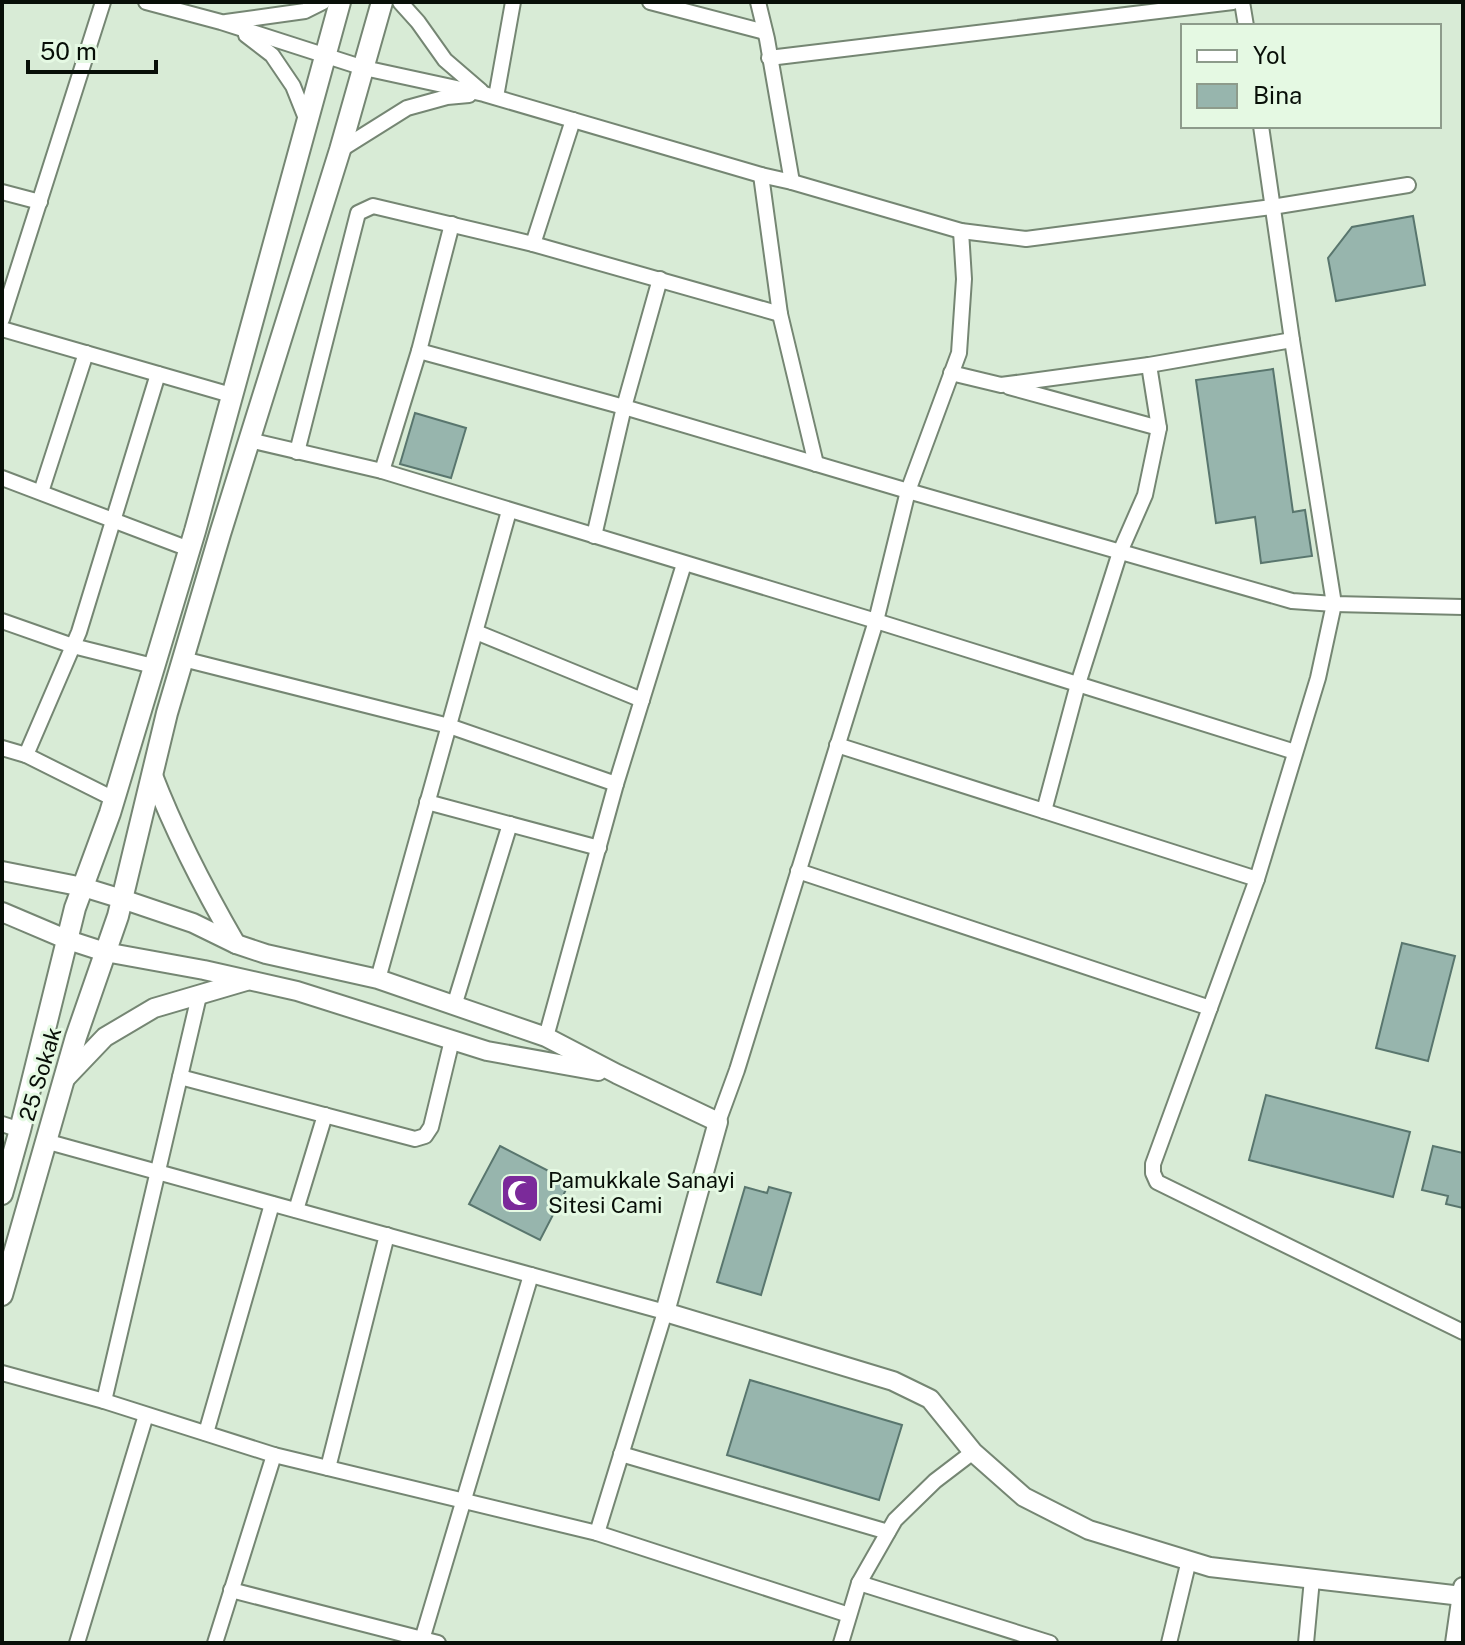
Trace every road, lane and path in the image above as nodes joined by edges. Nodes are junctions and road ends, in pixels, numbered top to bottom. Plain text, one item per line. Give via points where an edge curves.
1 (103, 2) edge
2 (146, 2) edge
3 (323, 2) edge
4 (340, 2) edge
5 (382, 2) edge
6 (400, 2) edge
7 (513, 2) edge
8 (650, 2) edge
9 (758, 2) edge
10 (1233, 2) edge
11 (1242, 2) edge
12 (221, 22) junction
13 (1246, 24) edge
14 (765, 32) junction
15 (325, 56) junction
16 (769, 58) junction
17 (364, 68) junction
18 (490, 96) junction
19 (573, 120) junction
20 (307, 121) junction
21 (1261, 128) edge
22 (340, 150) junction
23 (761, 175) junction
24 (792, 182) junction
25 (1408, 185) dead end
26 (2, 192) edge
27 (40, 202) junction
28 (1272, 207) junction
29 (452, 224) junction
30 (961, 231) junction
31 (533, 244) junction
32 (660, 279) junction
33 (780, 314) junction
34 (2, 319) edge
35 (2, 329) edge
36 (1292, 340) junction
37 (419, 351) junction
38 (86, 353) junction
39 (1149, 365) junction
40 (951, 373) junction
41 (158, 374) junction
42 (1001, 385) junction
43 (231, 395) junction
44 (624, 407) junction
45 (1159, 428) junction
46 (249, 440) junction
47 (297, 452) junction
48 (816, 464) junction
49 (382, 471) junction
50 (2, 478) edge
51 (908, 491) junction
52 (41, 492) junction
53 (509, 511) junction
54 (112, 519) junction
55 (594, 536) junction
56 (189, 549) junction
57 (1120, 552) junction
58 (684, 564) junction
59 (1334, 604) junction
60 (1463, 607) edge
61 (2, 621) edge
62 (876, 621) junction
63 (476, 632) junction
64 (73, 646) junction
65 (183, 659) junction
66 (153, 666) junction
67 (1078, 684) junction
68 (642, 700) junction
69 (449, 726) junction
70 (837, 745) junction
71 (2, 748) edge
72 (1295, 752) junction
73 (26, 755) junction
74 (152, 773) junction
75 (616, 784) junction
76 (114, 799) junction
77 (427, 802) junction
78 (1044, 811) junction
79 (510, 824) junction
80 (599, 848) junction
81 (2, 871) edge
82 (798, 871) junction
83 (1257, 879) junction
84 (83, 887) junction
85 (120, 907) junction
86 (2, 912) edge
87 (68, 940) junction
88 (236, 944) junction
89 (105, 952) junction
90 (378, 979) junction
91 (249, 980) junction
92 (199, 996) junction
93 (454, 1006) junction
94 (1210, 1008) junction
95 (546, 1037) junction
96 (452, 1040) junction
97 (617, 1074) junction
98 (180, 1077) junction
99 (63, 1081) junction
100 (325, 1115) junction
101 (718, 1122) junction
102 (11, 1127) edge
103 (45, 1141) junction
104 (159, 1172) junction
105 (2, 1194) edge
106 (272, 1204) junction
107 (296, 1210) junction
108 (387, 1235) junction
109 (531, 1275) junction
110 (2, 1295) edge
111 (665, 1312) junction
112 (1463, 1332) edge
113 (2, 1373) edge
114 (104, 1401) junction
115 (146, 1415) junction
116 (206, 1433) junction
117 (973, 1452) junction
118 (621, 1454) junction
119 (274, 1455) junction
120 (328, 1468) junction
121 (463, 1500) junction
122 (888, 1532) junction
123 (597, 1533) junction
124 (1189, 1560) junction
125 (1312, 1579) junction
126 (859, 1583) junction
127 (231, 1590) junction
128 (1462, 1591) edge
129 (849, 1615) junction
130 (422, 1641) edge
131 (80, 1642) edge
132 (215, 1643) edge
133 (438, 1643) edge
134 (841, 1643) edge
135 (1050, 1643) edge
136 (1169, 1643) edge
137 (1306, 1643) edge
138 (1455, 1643) edge

1 - 27 street
2 - 12 street
3 - 12 street via 305,11
4 - 15 main road, 25 Sokak
5 - 17 main road, 25 Sokak
6 - 18 street via 445,60
7 - 18 street
8 - 14 street
9 - 14 street
10 - 16 street
11 - 13 street
12 - 15 street
12 - 20 street via 272,55 293,86
14 - 16 street
15 - 17 street
15 - 20 main road, 25 Sokak
16 - 24 street
17 - 18 street
17 - 22 main road, 25 Sokak
18 - 19 street
18 - 22 street via 447,97 407,108
19 - 23 street
19 - 31 street
20 - 43 main road, 25 Sokak
21 - 28 street
22 - 46 main road, 25 Sokak
23 - 24 street
23 - 33 street
24 - 30 street
25 - 28 street
26 - 27 street
27 - 34 street
28 - 30 street via 1026,239
28 - 36 street
29 - 31 street
29 - 37 street
29 - 47 street via 373,206 358,213
30 - 40 street via 959,353
31 - 32 street
32 - 33 street
32 - 44 street
33 - 48 street
35 - 38 street
36 - 39 street
36 - 59 street
37 - 44 street
37 - 49 street
38 - 41 street
38 - 52 street
39 - 42 street
39 - 45 street
40 - 42 street
40 - 51 street
41 - 43 street
41 - 54 street
42 - 45 street
43 - 56 main road, 25 Sokak
44 - 48 street
44 - 55 street
45 - 57 street via 1145,495
46 - 47 street
46 - 65 main road, 25 Sokak
47 - 49 street
48 - 51 street
49 - 53 street
50 - 52 street
51 - 57 street
51 - 62 street
52 - 54 street
53 - 55 street
53 - 63 street
54 - 56 street
54 - 64 street
55 - 58 street
56 - 66 main road, 25 Sokak
57 - 59 street via 1292,601
57 - 67 street
58 - 62 street
58 - 68 street
59 - 60 street
59 - 72 street
61 - 64 street
62 - 67 street
62 - 70 street
63 - 68 street
63 - 69 street
64 - 66 street
64 - 73 street
65 - 69 street
65 - 74 main road, 25 Sokak
66 - 76 main road, 25 Sokak
67 - 72 street
67 - 78 street
68 - 75 street
69 - 75 street
69 - 77 street
70 - 78 street
70 - 82 street
71 - 73 street
72 - 83 street
73 - 76 street
74 - 85 main road, 25 Sokak
74 - 88 street via 182,845
75 - 80 street
76 - 84 main road, 25 Sokak
77 - 79 street
77 - 90 street
78 - 83 street
79 - 80 street
79 - 93 street
80 - 95 street
81 - 84 street
82 - 94 street
82 - 101 street
83 - 94 street
84 - 85 street
84 - 87 main road, 25 Sokak
85 - 88 street via 193,923
85 - 89 main road, 25 Sokak
86 - 87 street
87 - 89 street
87 - 102 main road, 25 Sokak
88 - 90 street
89 - 91 street
89 - 99 main road, 25 Sokak
90 - 93 street
91 - 92 street
91 - 96 street
92 - 98 street
92 - 99 street via 154,1008 116,1030
93 - 95 street
94 - 112 street via 1153,1164 1157,1182
95 - 97 street
96 - 97 street
96 - 100 street via 425,1136 410,1138
97 - 101 street
98 - 100 street
98 - 104 street
99 - 103 main road, 25 Sokak
100 - 107 street
101 - 111 street
102 - 105 main road, 25 Sokak
103 - 104 street
103 - 110 main road, 25 Sokak
104 - 106 street
104 - 114 street
106 - 107 street
106 - 116 street
107 - 108 street
108 - 109 street
108 - 120 street
109 - 111 street
109 - 121 street
111 - 117 street via 893,1381 930,1399
111 - 118 street
113 - 114 street
114 - 115 street
115 - 116 street
115 - 131 street
116 - 119 street
117 - 122 street via 935,1481
117 - 124 street via 1024,1497 1089,1530
118 - 122 street
118 - 123 street
119 - 120 street
119 - 127 street
120 - 121 street
121 - 123 street
121 - 130 street
122 - 126 street
123 - 129 street
124 - 125 street
124 - 136 street
125 - 128 street
125 - 137 street
126 - 129 street
126 - 135 street
127 - 130 street
127 - 132 street
128 - 138 street
129 - 134 street
130 - 133 street

